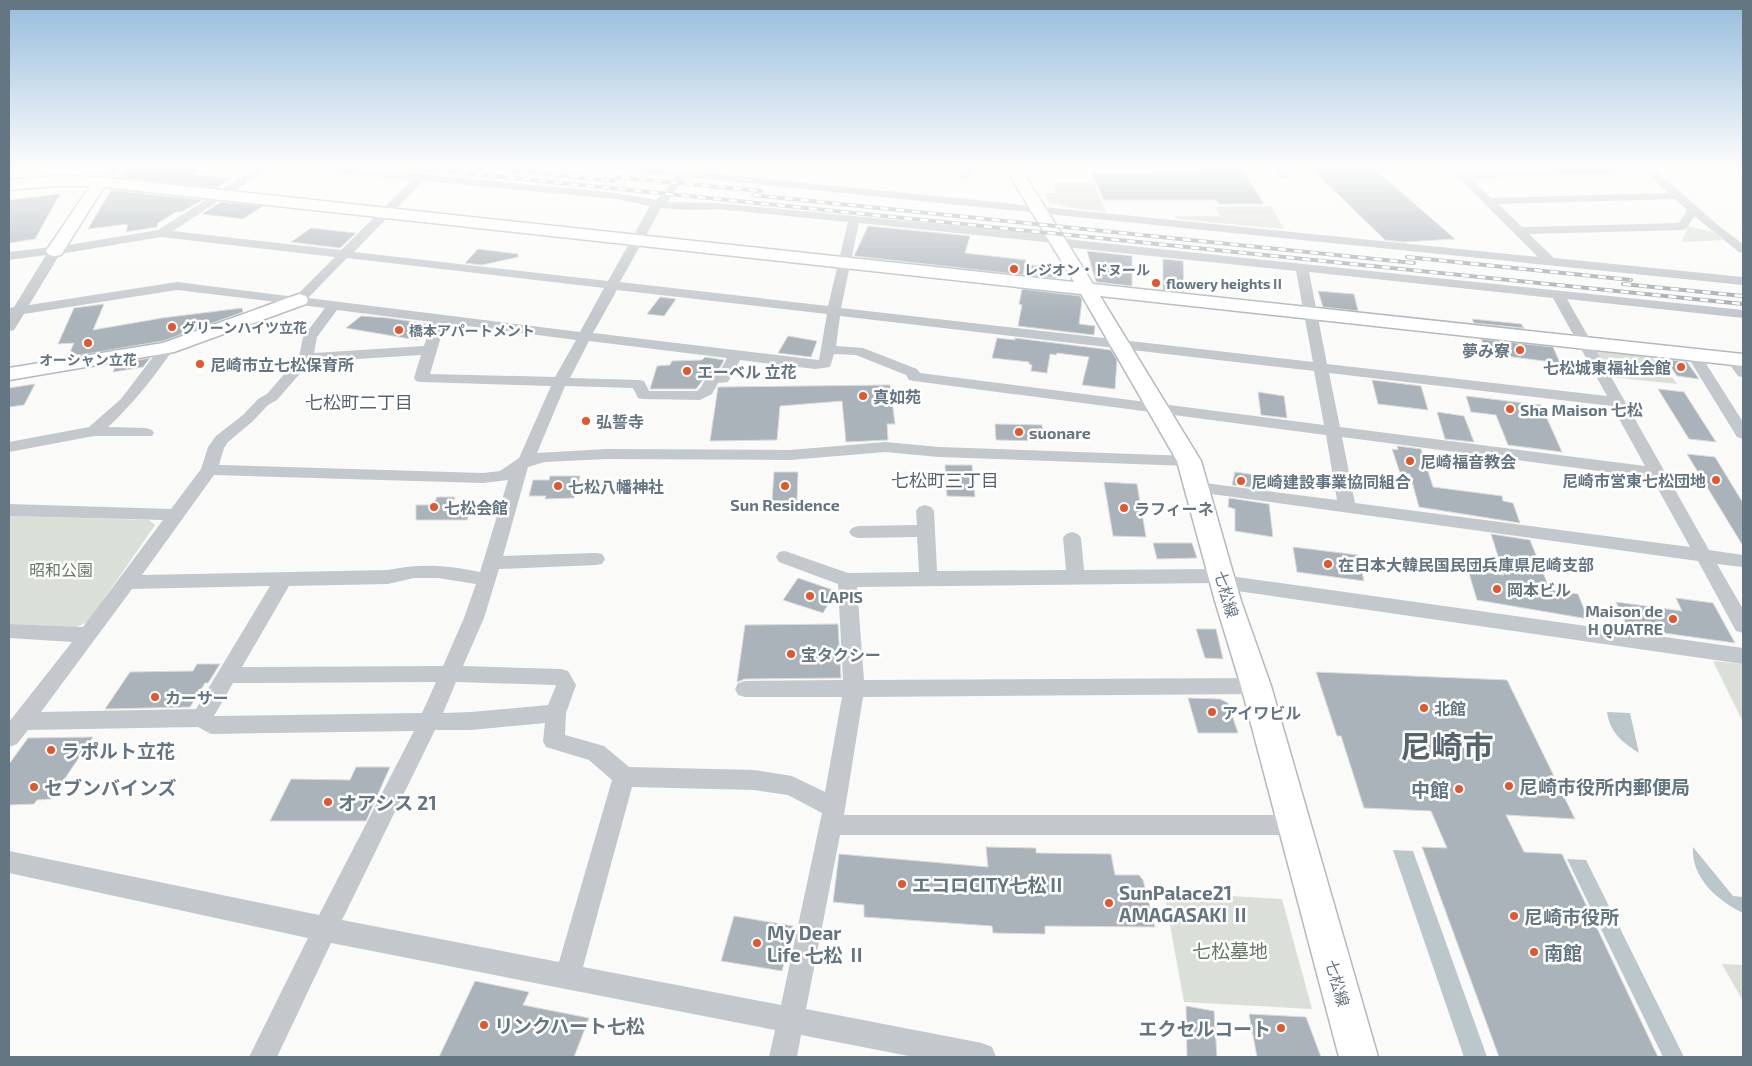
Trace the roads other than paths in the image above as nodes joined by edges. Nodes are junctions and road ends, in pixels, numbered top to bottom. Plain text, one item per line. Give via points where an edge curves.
1 (78, 216) edge
2 (189, 216) edge
3 (381, 216) edge
4 (419, 216) edge
5 (650, 216) edge
6 (813, 216) edge
7 (1042, 216) edge
8 (1095, 216) edge
9 (1503, 216) edge
10 (1688, 216) edge
11 (1699, 216) edge
12 (854, 220) junction
13 (1519, 231) junction
14 (161, 233) junction
15 (990, 233) junction
16 (638, 240) junction
17 (1057, 240) junction
18 (987, 247) dead end
19 (1743, 249) edge
20 (55, 251) junction
21 (344, 253) junction
22 (9, 256) edge
23 (845, 262) junction
24 (1552, 262) junction
25 (1302, 268) junction
26 (1743, 281) edge
27 (613, 286) junction
28 (1087, 288) junction
29 (1557, 294) junction
30 (299, 300) junction
31 (334, 305) junction
32 (834, 311) junction
33 (14, 312) edge
34 (1310, 312) junction
35 (1743, 314) edge
36 (440, 318) junction
37 (9, 327) edge
38 (584, 336) junction
39 (1584, 343) junction
40 (1121, 345) junction
41 (167, 348) junction
42 (430, 350) junction
43 (828, 350) junction
44 (1693, 354) junction
45 (736, 355) junction
46 (306, 358) junction
47 (1739, 364) edge
48 (1320, 368) junction
49 (9, 374) edge
50 (560, 382) junction
51 (1155, 396) junction
52 (1617, 402) junction
53 (94, 431) junction
54 (1333, 431) junction
55 (146, 432) dead end
56 (1743, 434) edge
57 (9, 447) edge
58 (523, 463) junction
59 (209, 470) junction
60 (1657, 473) junction
61 (1193, 474) junction
62 (1347, 507) junction
63 (9, 510) edge
64 (925, 511) dead end
65 (176, 515) junction
66 (926, 531) junction
67 (858, 532) dead end
68 (1072, 538) dead end
69 (1704, 555) junction
70 (785, 557) dead end
71 (596, 559) dead end
72 (1743, 561) edge
73 (489, 572) junction
74 (1076, 576) junction
75 (928, 579) junction
76 (1222, 579) junction
77 (283, 580) junction
78 (847, 580) junction
79 (126, 582) junction
80 (1743, 626) edge
81 (9, 631) edge
82 (88, 635) junction
83 (1743, 656) edge
84 (450, 674) junction
85 (228, 675) junction
86 (1256, 686) junction
87 (854, 688) junction
88 (744, 689) dead end
89 (556, 713) junction
90 (202, 718) junction
91 (22, 721) junction
92 (430, 722) junction
93 (9, 738) edge
94 (624, 777) junction
95 (832, 816) junction
96 (1293, 825) junction
97 (9, 862) edge
98 (325, 929) junction
99 (568, 976) junction
100 (792, 1019) junction
101 (263, 1057) edge
102 (783, 1057) edge
103 (982, 1057) edge
104 (1359, 1057) edge

1 - 20 street
2 - 14 street
3 - 21 street
4 - 16 street
5 - 16 street
6 - 12 street
7 - 17 street, 七松線
8 - 24 street
9 - 13 street
10 - 13 street via 1683,226
11 - 19 street
12 - 15 street
12 - 23 street
13 - 24 street
14 - 20 street
14 - 21 street
15 - 17 street
15 - 18 street
16 - 23 street
16 - 27 street
17 - 25 street
17 - 28 street, 七松線
20 - 22 street
20 - 33 street
21 - 27 street
21 - 30 street
23 - 28 street
23 - 32 street
24 - 26 street
25 - 29 street
25 - 34 street
27 - 32 street
27 - 38 street
28 - 34 street
28 - 40 street, 七松線
29 - 35 street
29 - 39 street
30 - 31 street
30 - 33 street via 177,286
30 - 41 street
31 - 36 street
31 - 46 street via 310,337
32 - 40 street
32 - 43 street
33 - 37 street
34 - 39 street
34 - 48 street
36 - 38 street
36 - 42 street
38 - 45 street
38 - 50 street
39 - 44 street
39 - 52 street
40 - 48 street
40 - 51 street, 七松線
41 - 49 street
41 - 53 street via 126,402
42 - 46 street
42 - 50 street via 421,378
43 - 45 street via 824,364 815,365
43 - 51 street via 858,351 912,372 914,377
44 - 47 street
44 - 56 street
45 - 50 street via 723,379 714,379 700,396 643,395 639,384
46 - 59 street via 272,397 222,439
48 - 52 street
48 - 54 street
50 - 58 street
51 - 54 street
51 - 61 street, 七松線
52 - 60 street
53 - 55 street
53 - 57 street
54 - 60 street
54 - 62 street
58 - 59 street via 504,476 483,478
58 - 61 street via 545,457 606,454 790,455 886,447
58 - 73 street
59 - 65 street
60 - 69 street
61 - 62 street
61 - 76 street, 七松線
62 - 69 street
63 - 65 street
64 - 66 street
65 - 79 street
66 - 67 street
66 - 75 street
68 - 74 street
69 - 72 street
69 - 80 street
70 - 78 street
71 - 73 street
73 - 77 street via 436,570 388,577
73 - 84 street
74 - 75 street
74 - 76 street
75 - 78 street
76 - 83 street
76 - 86 street, 七松線
77 - 79 street
77 - 85 street
78 - 87 street
79 - 82 street
81 - 82 street
82 - 91 street
84 - 85 street
84 - 89 street via 561,677 566,685
84 - 92 street
85 - 90 street
86 - 87 street
86 - 96 street, 七松線
87 - 88 street
87 - 95 street
89 - 92 street
89 - 94 street via 554,741 596,753
90 - 91 street
90 - 92 street via 211,726
91 - 93 street
92 - 98 street
94 - 95 street via 754,780 792,786
94 - 99 street
95 - 96 street
95 - 100 street
96 - 104 street, 七松線
97 - 98 street
98 - 99 street
98 - 101 street
99 - 100 street
100 - 102 street
100 - 103 street

